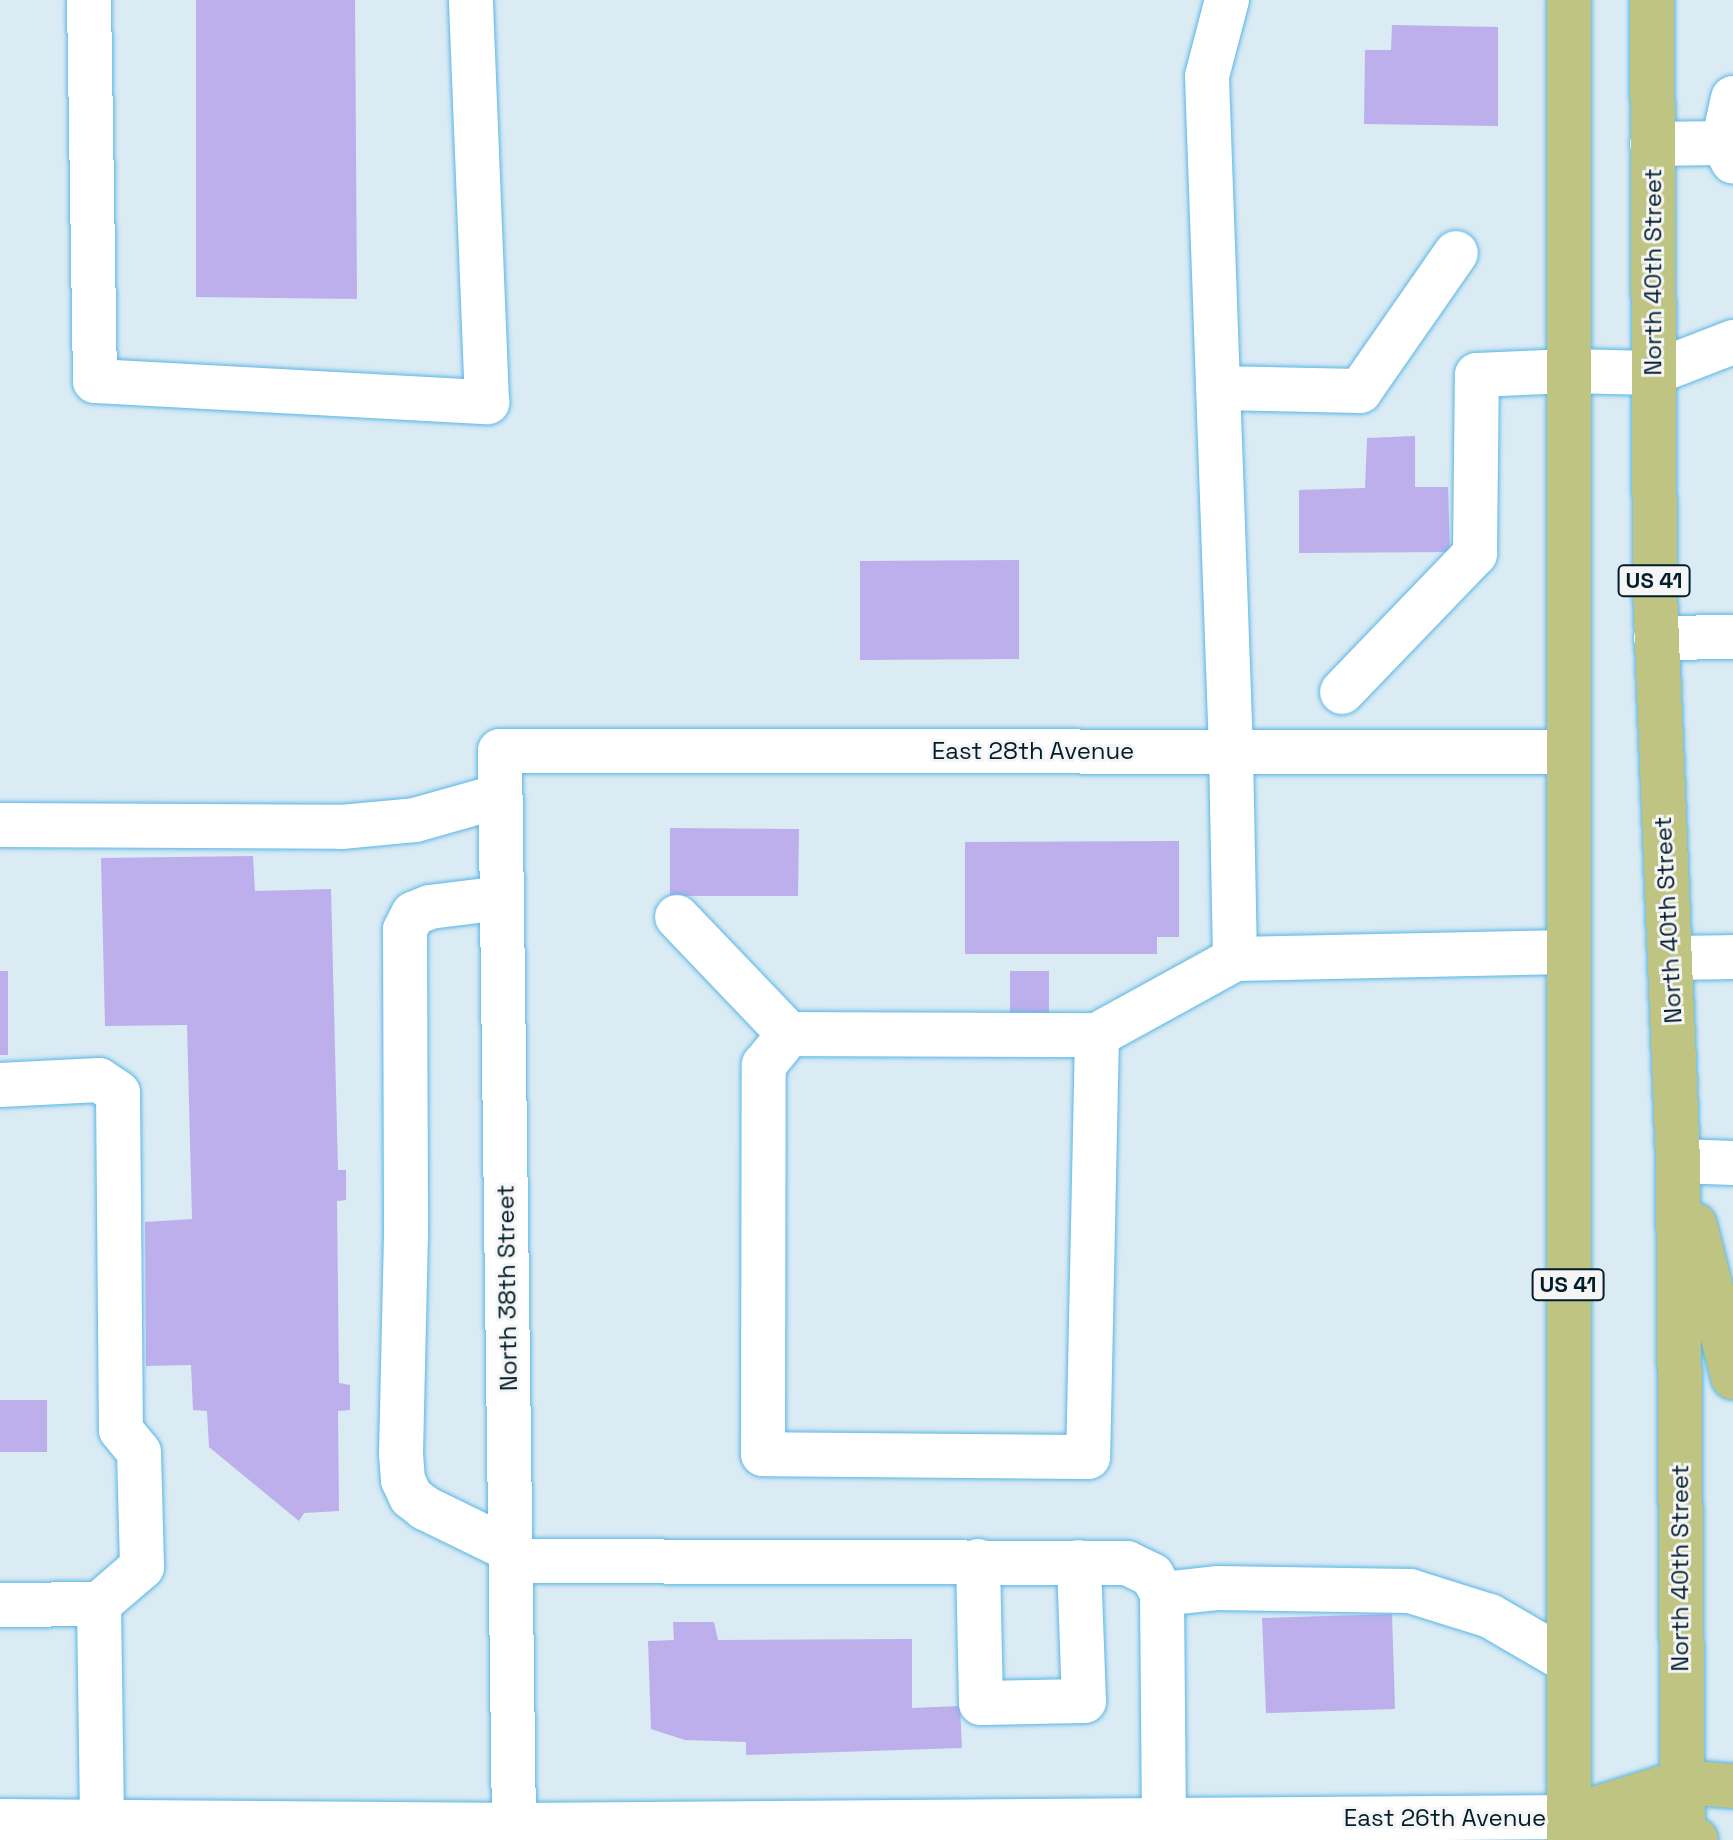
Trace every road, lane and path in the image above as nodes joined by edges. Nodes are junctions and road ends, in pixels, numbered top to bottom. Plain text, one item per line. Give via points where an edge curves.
1 (89, 0) edge
2 (471, 0) edge
3 (1227, 0) edge
4 (1569, 0) edge
5 (1652, 0) edge
6 (1733, 98) edge
7 (1652, 144) junction
8 (1728, 153) edge
9 (1456, 253) dead end
10 (1733, 342) edge
11 (1568, 371) junction
12 (1653, 373) junction
13 (1218, 388) junction
14 (1733, 637) edge
15 (1656, 638) junction
16 (1342, 692) dead end
17 (500, 751) joint
18 (1231, 751) junction
19 (1567, 752) junction
20 (500, 796) junction
21 (0, 825) edge
22 (502, 898) junction
23 (677, 917) dead end
24 (1567, 952) junction
25 (1733, 957) edge
26 (1672, 958) junction
27 (1235, 959) junction
28 (789, 1034) junction
29 (1097, 1035) junction
30 (0, 1085) edge
31 (1678, 1161) junction
32 (1733, 1163) edge
33 (1733, 1377) edge
34 (511, 1555) junction
35 (978, 1561) junction
36 (1079, 1562) junction
37 (1162, 1594) junction
38 (99, 1604) junction
39 (0, 1605) edge
40 (1569, 1662) junction
41 (1681, 1782) junction
42 (1733, 1786) edge
43 (1164, 1820) junction
44 (0, 1821) edge
45 (102, 1821) junction
46 (514, 1825) junction
47 (1569, 1829) edge
48 (1089, 1830) edge
49 (202, 1831) edge
50 (687, 1832) edge
51 (1687, 1840) edge

1 - 2 street via 95,381 487,402
3 - 13 street via 1207,76
4 - 11 main road, US 41
5 - 7 main road, North 40th Street / US 41
6 - 8 street
7 - 8 street
7 - 12 main road, North 40th Street / US 41
9 - 13 street via 1360,391
10 - 12 street
11 - 12 street
11 - 16 street via 1477,375 1475,554
11 - 19 main road, US 41
12 - 15 main road, North 40th Street / US 41
13 - 18 street
14 - 15 street
15 - 26 main road, North 40th Street / US 41
17 - 18 street, East 28th Avenue
17 - 20 street, North 38th Street
18 - 19 street, East 28th Avenue
18 - 27 street
19 - 24 main road, US 41
20 - 21 street via 415,820 341,827
20 - 22 street, North 38th Street
22 - 34 street, North 38th Street
22 - 34 street via 430,907 413,914 405,930 401,1453 403,1480 411,1497
23 - 28 street
24 - 27 street
24 - 40 main road, US 41
25 - 26 street
26 - 31 main road, North 40th Street / US 41
27 - 29 street
28 - 29 street
28 - 29 street via 764,1065 763,1454 1073,1457 1088,1457
30 - 38 street via 99,1080 118,1093 121,1430 139,1452 142,1567
31 - 32 street
31 - 33 main road, US 41
31 - 41 main road, North 40th Street
34 - 35 street
34 - 46 street, North 38th Street
35 - 36 street
35 - 36 street via 981,1703 1084,1701
36 - 37 street via 1127,1563 1152,1575
37 - 40 street via 1217,1588 1410,1591 1490,1616
37 - 43 street
38 - 39 street
38 - 45 street
40 - 47 main road, US 41
41 - 42 main road, East 26th Avenue
41 - 47 main road, East 26th Avenue
41 - 51 main road, North 40th Street
43 - 47 street, East 26th Avenue
43 - 48 street, East 26th Avenue
44 - 45 street, East 26th Avenue
45 - 49 street, East 26th Avenue
46 - 49 street, East 26th Avenue
46 - 50 street, East 26th Avenue
47 - 51 main road
48 - 50 street, East 26th Avenue

